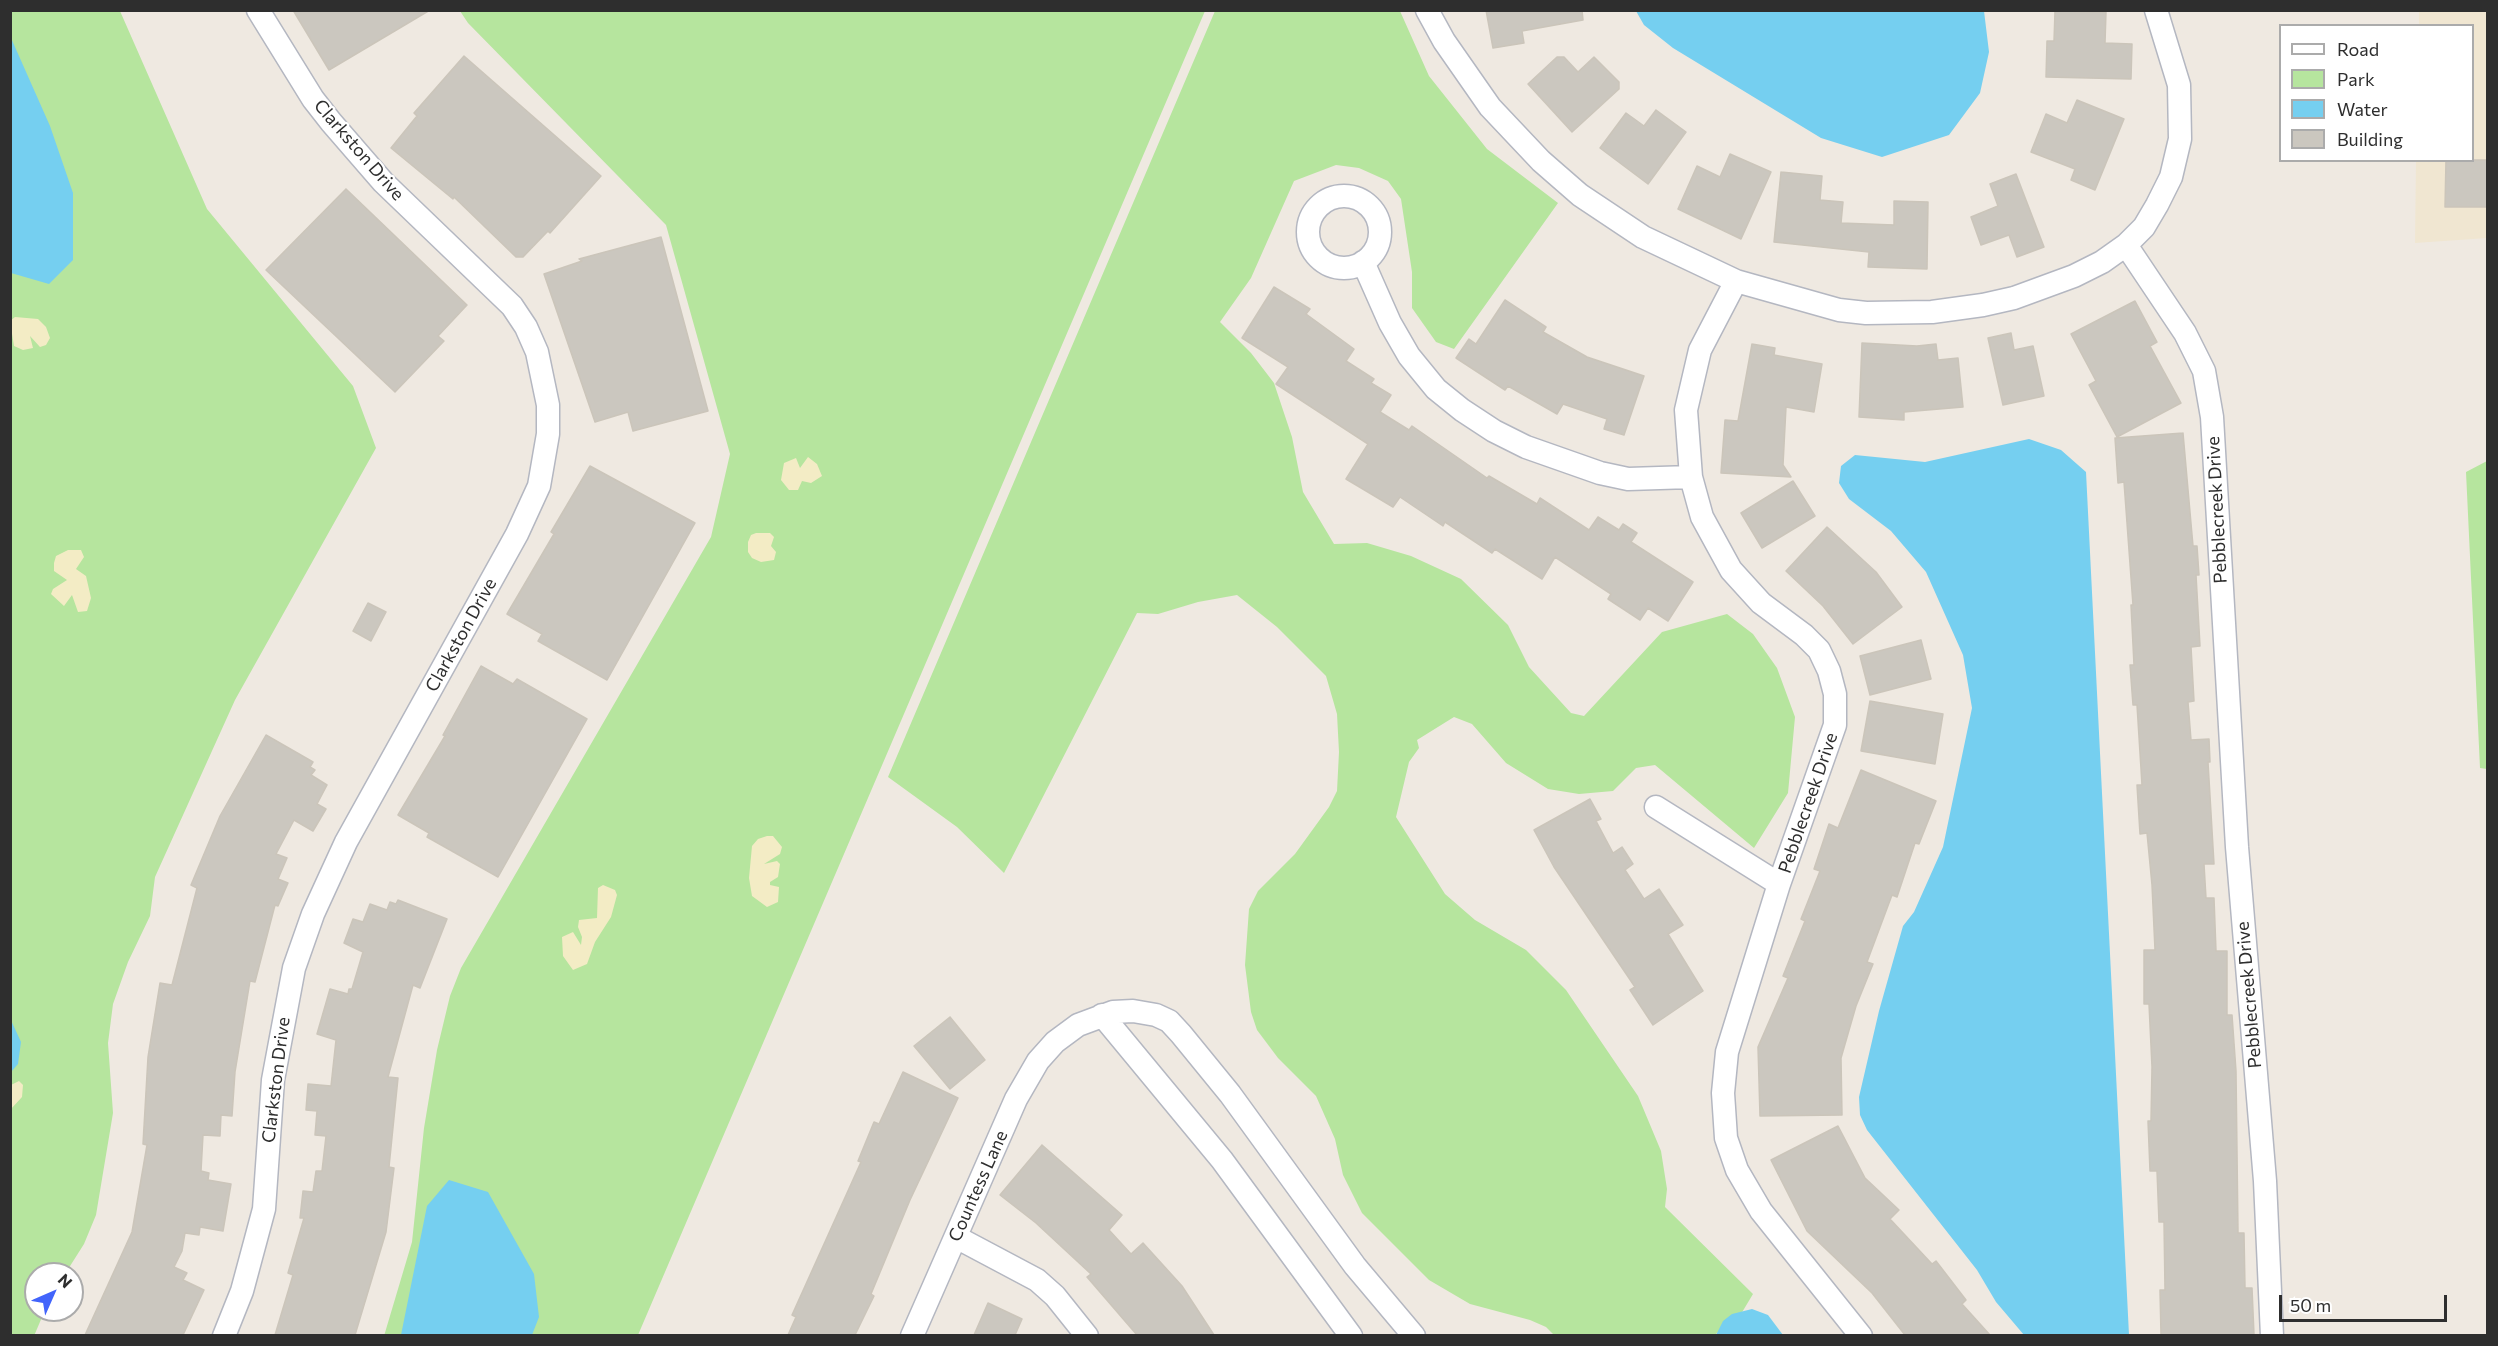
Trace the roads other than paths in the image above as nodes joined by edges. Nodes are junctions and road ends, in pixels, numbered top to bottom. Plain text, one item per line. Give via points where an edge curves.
1 (258, 10) edge
2 (1427, 10) edge
3 (2156, 10) edge
4 (2126, 245) junction
5 (1363, 262) dead end
6 (1736, 281) junction
7 (1691, 477) junction
8 (1656, 807) dead end
9 (1779, 884) junction
10 (1102, 1015) junction
11 (956, 1237) junction
12 (224, 1335) edge
13 (912, 1335) edge
14 (1087, 1335) edge
15 (1351, 1335) edge
16 (1414, 1335) edge
17 (1861, 1335) edge
18 (2272, 1335) edge

1 - 12 street, Clarkston Drive via 313,99 338,130 383,182 512,306 537,352 548,405 548,434 539,486 517,534 346,842 313,914 294,968 273,1080 264,1209 242,1290
2 - 6 street via 1474,86 1541,161 1580,195 1643,237
3 - 4 street via 2179,85 2180,139 2171,177 2157,205 2144,227
4 - 6 street via 2102,262 2044,288 1983,305 1932,312 1866,313 1839,309
4 - 18 street, Pebblecreek Drive via 2185,333 2204,371 2212,417 2237,848 2265,1181
5 - 7 street via 1390,323 1410,356 1436,389 1494,431 1526,447 1600,473 1628,479
6 - 7 street, Pebblecreek Drive via 1700,350 1686,410
7 - 9 street, Pebblecreek Drive via 1702,517 1731,570 1761,603 1819,650 1835,694 1835,725
8 - 9 street
9 - 17 street, Pebblecreek Drive via 1727,1052 1726,1138 1737,1170 1761,1211
10 - 11 street, Countess Lane via 1078,1025 1038,1061 1024,1083
10 - 15 street via 1222,1160
10 - 16 street, Countess Lane via 1133,1011 1169,1021 1230,1094 1354,1266
11 - 13 street, Countess Lane
11 - 14 street via 1037,1280

